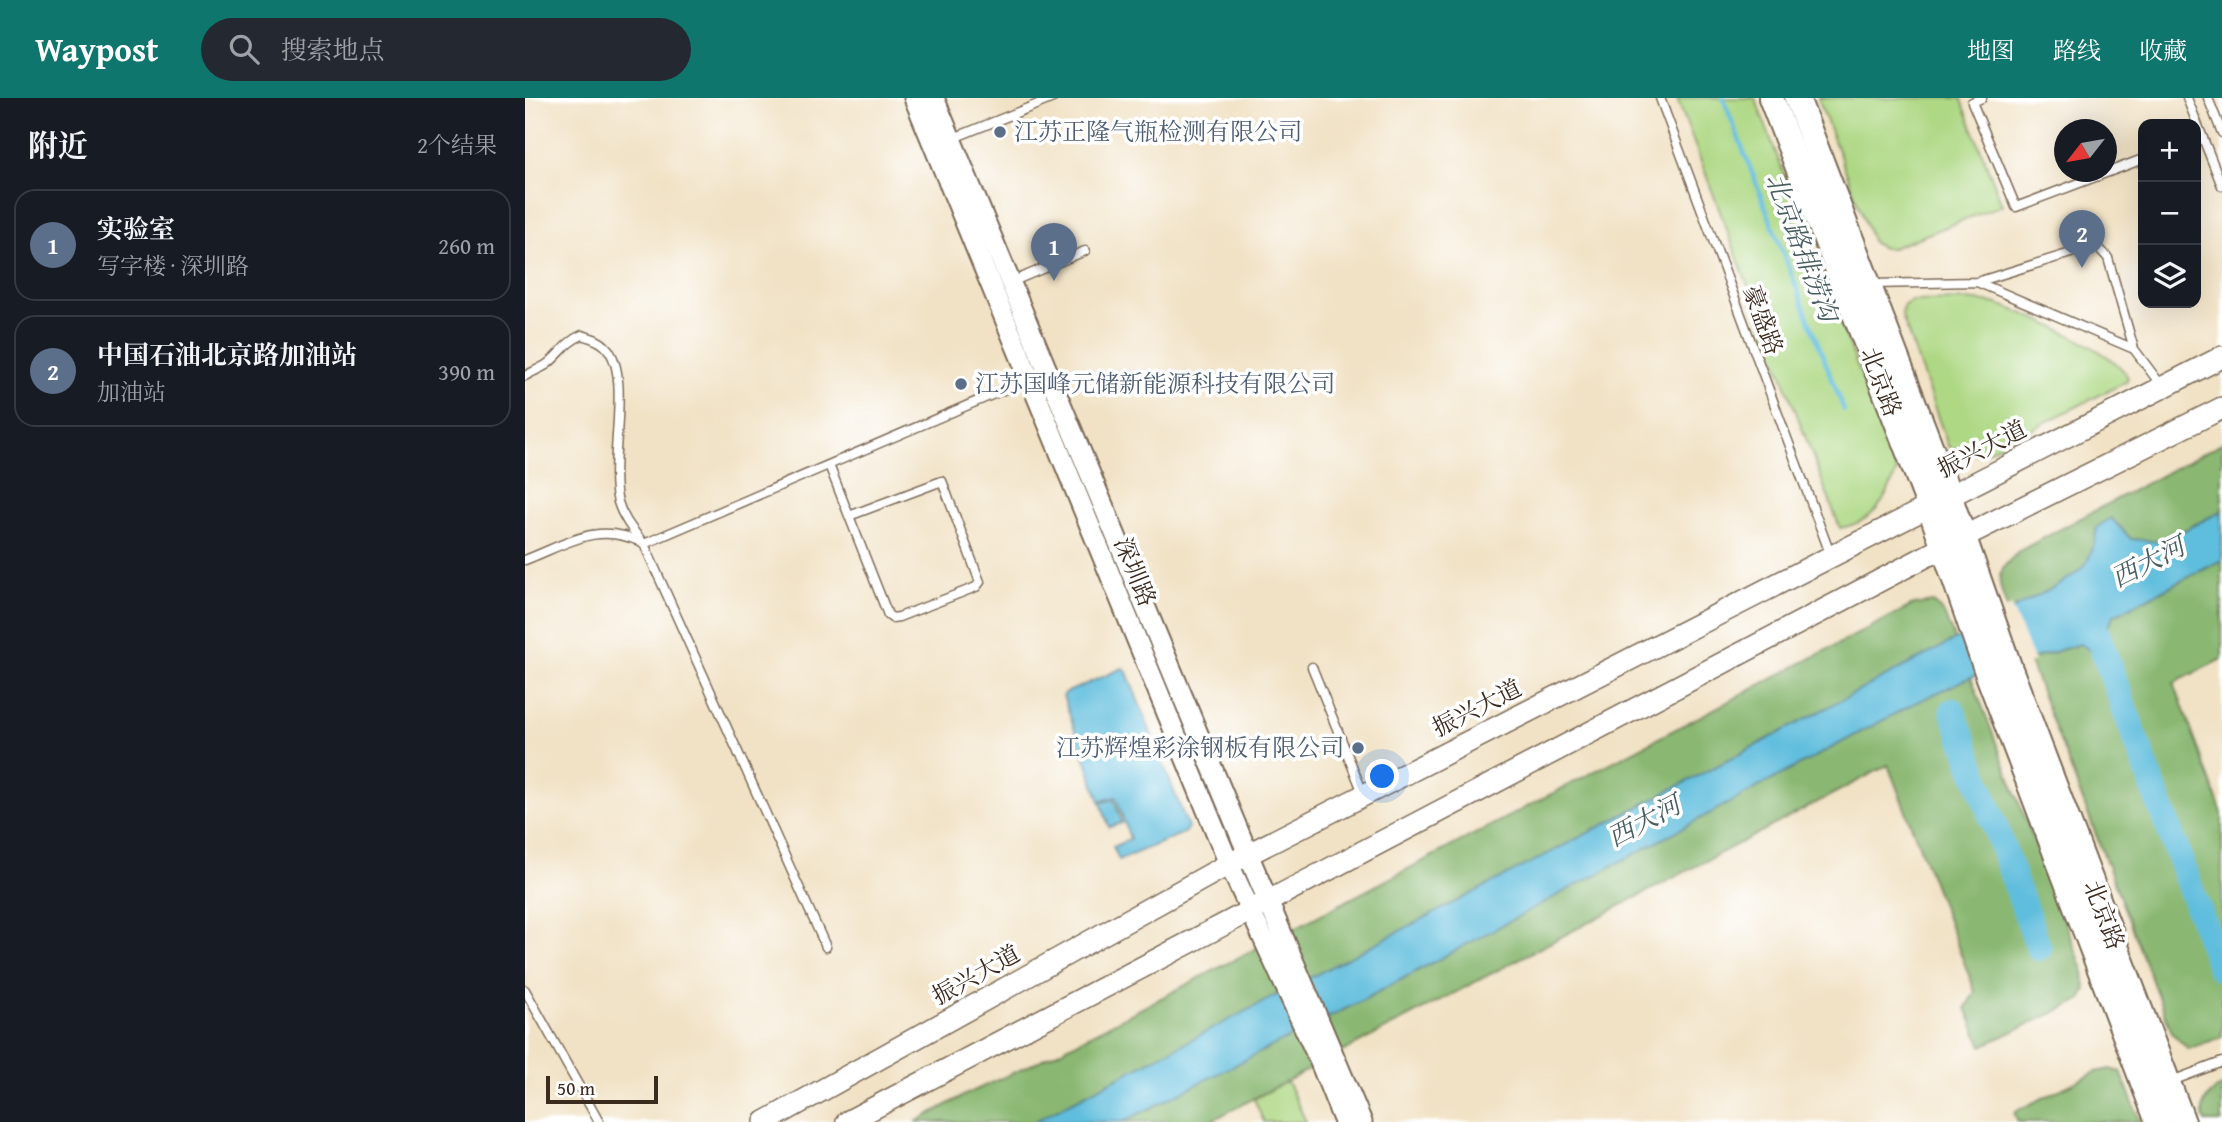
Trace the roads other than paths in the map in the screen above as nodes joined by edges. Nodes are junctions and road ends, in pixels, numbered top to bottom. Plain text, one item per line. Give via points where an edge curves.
1 (914, 98) edge
2 (934, 98) edge
3 (1053, 98) edge
4 (1660, 98) edge
5 (1771, 98) edge
6 (1797, 98) edge
7 (1982, 98) edge
8 (2187, 98) edge
9 (2208, 98) edge
10 (2193, 119) edge
11 (2222, 133) edge
12 (951, 139) junction
13 (2201, 141) edge
14 (2138, 161) edge
15 (2222, 186) edge
16 (1085, 251) dead end
17 (1011, 282) junction
18 (1977, 282) junction
19 (1868, 284) junction
20 (2134, 349) junction
21 (2222, 357) edge
22 (1048, 371) junction
23 (525, 376) edge
24 (1030, 379) junction
25 (2163, 387) junction
26 (2222, 408) edge
27 (828, 465) junction
28 (1939, 500) junction
29 (849, 516) junction
30 (1954, 542) junction
31 (644, 544) junction
32 (1831, 556) junction
33 (525, 560) edge
34 (1312, 667) dead end
35 (1999, 672) junction
36 (1364, 796) junction
37 (1248, 854) junction
38 (1229, 864) junction
39 (1259, 906) junction
40 (826, 947) dead end
41 (525, 990) edge
42 (1326, 1055) junction
43 (2222, 1062) edge
44 (2168, 1082) junction
45 (599, 1122) edge
46 (765, 1122) edge
47 (847, 1122) edge
48 (1345, 1122) edge
49 (1362, 1122) edge
50 (2158, 1122) edge
51 (2183, 1122) edge

1 - 24 street, 深圳路
2 - 12 street, 深圳路
3 - 12 lane
4 - 32 lane, 豪盛路
5 - 28 main road, 北京路
6 - 19 main road, 北京路
7 - 14 lane via 1972,102 2016,207
8 - 10 lane
9 - 11 lane
12 - 17 street, 深圳路
13 - 15 lane
16 - 17 lane
17 - 22 street, 深圳路
18 - 19 lane
18 - 20 lane
18 - 20 lane via 2098,247 2108,258
19 - 28 main road, 北京路
20 - 25 lane
21 - 25 main road, 振兴大道
22 - 24 lane
22 - 37 street, 深圳路
23 - 31 lane via 582,335 607,347 615,362 619,389 618,502 624,519
24 - 27 lane
24 - 38 street, 深圳路
25 - 28 main road, 振兴大道
26 - 30 main road
27 - 29 lane
27 - 31 lane
28 - 30 main road, 北京路
28 - 32 main road, 振兴大道
29 - 29 lane via 892,618 980,582 942,481
30 - 35 main road, 北京路
30 - 39 main road
31 - 33 lane via 625,535 596,533
31 - 40 lane
32 - 36 main road, 振兴大道
34 - 36 lane
35 - 44 main road, 北京路
35 - 50 main road, 北京路
36 - 37 main road, 振兴大道
37 - 38 main road, 振兴大道
37 - 39 street, 深圳路
38 - 39 street, 深圳路
38 - 46 main road, 振兴大道
39 - 42 street, 深圳路
39 - 47 main road
41 - 45 lane
42 - 48 street
42 - 49 street
43 - 44 lane
44 - 51 main road, 北京路

